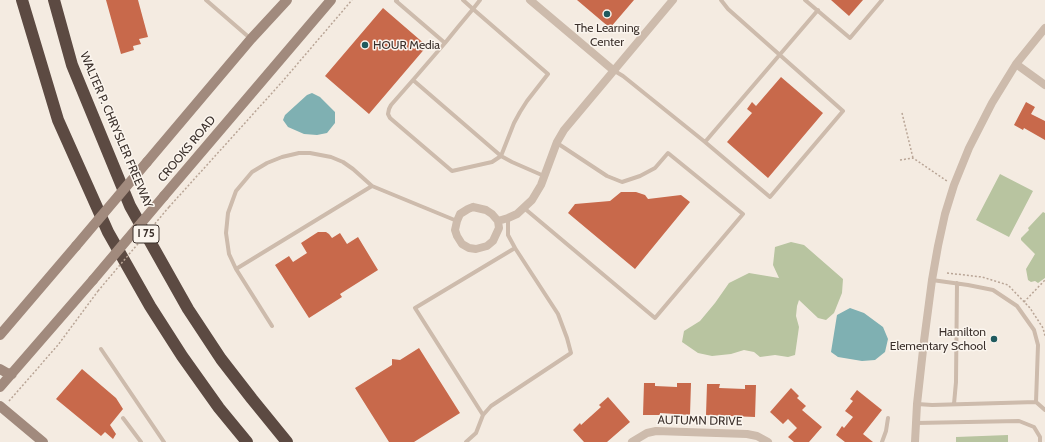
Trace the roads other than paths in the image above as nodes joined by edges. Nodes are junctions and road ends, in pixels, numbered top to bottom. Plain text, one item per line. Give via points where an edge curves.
1 (22, 0) edge
2 (54, 0) edge
3 (206, 0) edge
4 (287, 0) edge
5 (330, 0) edge
6 (397, 0) edge
7 (463, 0) edge
8 (480, 0) edge
9 (530, 0) edge
10 (673, 0) edge
11 (721, 0) edge
12 (805, 0) edge
13 (882, 0) edge
14 (473, 9) junction
15 (818, 10) junction
16 (1045, 28) edge
17 (251, 39) junction
18 (445, 43) junction
19 (779, 56) junction
20 (1016, 64) junction
21 (613, 70) junction
22 (413, 80) junction
23 (1045, 85) edge
24 (557, 142) junction
25 (705, 142) junction
26 (501, 156) junction
27 (544, 176) junction
28 (372, 186) junction
29 (524, 208) junction
30 (508, 218) junction
31 (457, 220) junction
32 (498, 220) junction
33 (515, 248) junction
34 (236, 269) junction
35 (932, 280) junction
36 (957, 283) junction
37 (272, 326) dead end
38 (0, 335) edge
39 (100, 349) dead end
40 (0, 368) edge
41 (12, 374) junction
42 (0, 387) edge
43 (1036, 402) junction
44 (917, 404) junction
45 (954, 404) junction
46 (0, 406) edge
47 (1045, 410) edge
48 (483, 415) junction
49 (123, 418) dead end
50 (888, 418) dead end
51 (916, 423) junction
52 (44, 442) edge
53 (140, 442) edge
54 (164, 442) edge
55 (247, 442) edge
56 (287, 442) edge
57 (466, 442) edge
58 (632, 442) edge
59 (768, 442) edge
60 (882, 442) edge
61 (915, 442) edge
62 (1040, 442) edge

1 - 55 highway, I 75 via 58,120 108,232 182,356
2 - 56 highway, WALTER P. CHRYSLER FREEWAY / I 75 via 72,65 130,206 188,309 221,359
3 - 17 lane
4 - 17 main road, CROOKS ROAD
5 - 41 main road, CROOKS ROAD, bridge
6 - 18 lane
7 - 14 lane
8 - 14 lane
9 - 21 street
10 - 21 street
11 - 19 lane
12 - 15 lane
13 - 15 lane via 850,38
14 - 18 lane
14 - 26 lane via 548,74 520,112
15 - 19 lane
16 - 20 street
17 - 38 main road, CROOKS ROAD, bridge
18 - 22 lane
19 - 25 lane
19 - 25 lane via 843,111 770,197
20 - 23 street
20 - 35 street via 983,120 959,171 945,214
21 - 24 street
21 - 25 lane
22 - 26 lane
22 - 26 lane via 391,105 388,114 390,118 452,171 492,162
24 - 27 street
24 - 29 lane via 606,176 622,182 655,168 668,153 743,214 655,318
26 - 27 lane
27 - 29 street via 536,194
28 - 31 lane
28 - 34 lane
28 - 34 lane via 343,162 321,154 292,154 258,168 240,185 228,213 227,243
29 - 30 street
30 - 32 street
30 - 33 lane via 508,235
31 - 32 street via 464,211 474,207 486,210
31 - 32 street via 455,230 459,240 469,248 476,249 488,246 493,241 499,228
33 - 48 lane via 558,314 568,338 570,353 491,406
33 - 48 lane via 415,308
34 - 37 lane
35 - 36 lane
35 - 44 street
36 - 43 lane via 993,290 1017,306 1034,330 1038,345
36 - 45 lane
39 - 54 lane
40 - 41 main road
41 - 42 main road, CROOKS ROAD
43 - 45 lane
43 - 47 lane
44 - 45 lane
44 - 51 street
46 - 52 main road
48 - 57 lane via 476,433
49 - 53 lane
50 - 60 lane
51 - 61 street
51 - 62 lane via 1019,421 1034,427
58 - 59 street, AUTUMN DRIVE via 656,431 747,434

